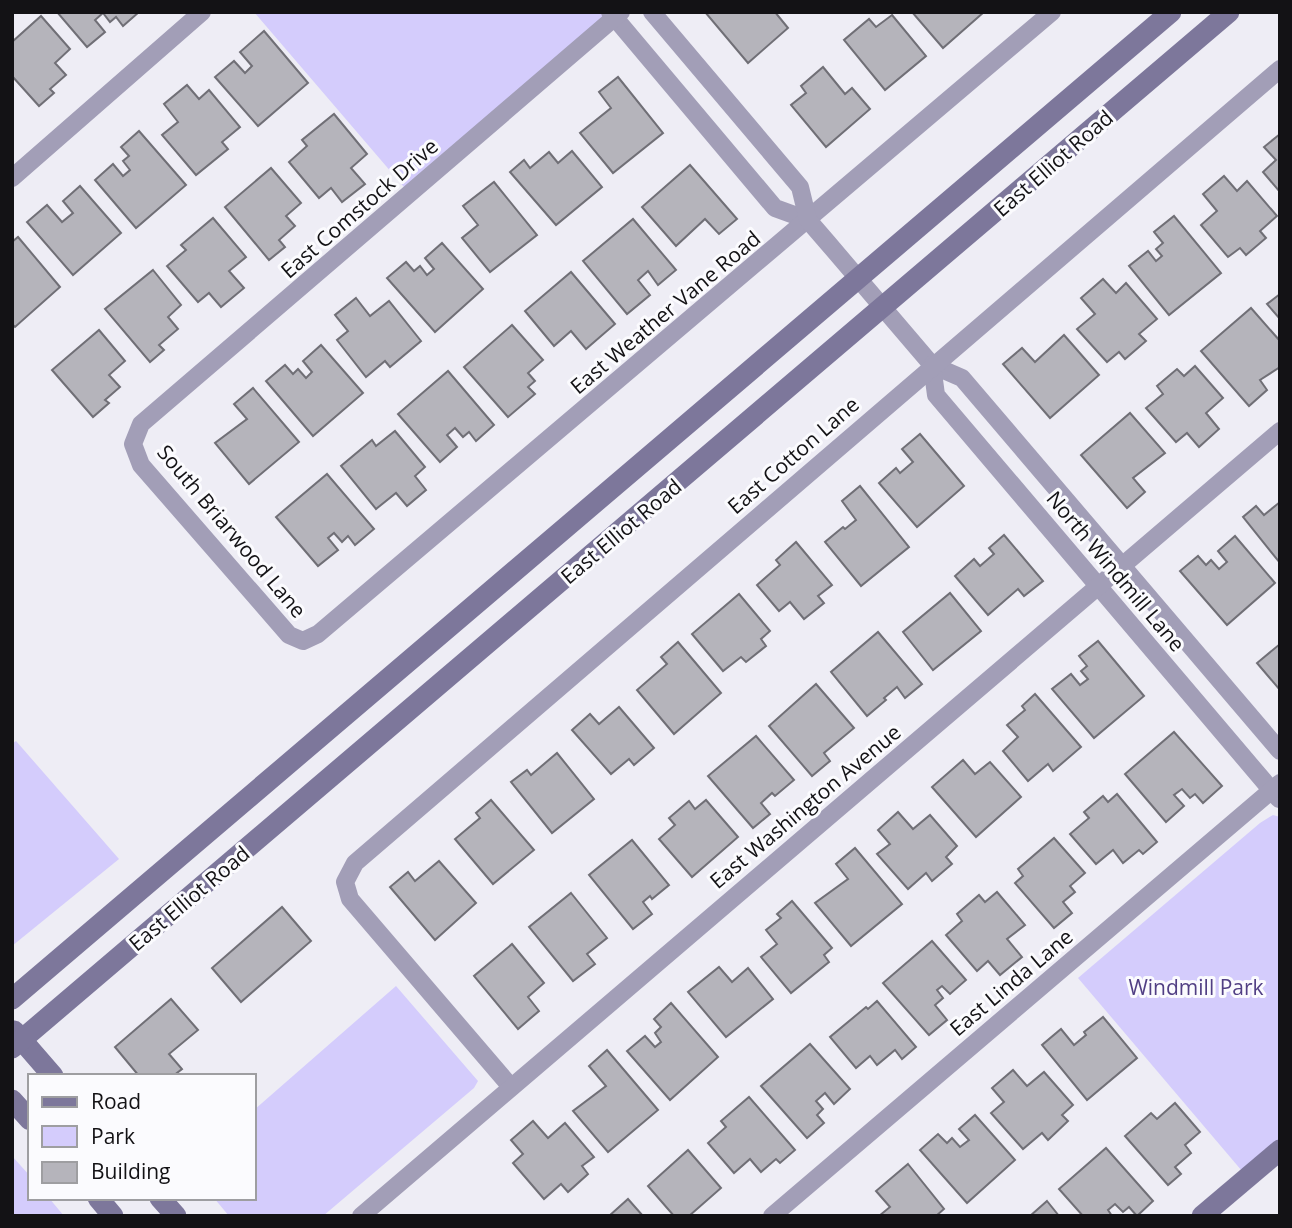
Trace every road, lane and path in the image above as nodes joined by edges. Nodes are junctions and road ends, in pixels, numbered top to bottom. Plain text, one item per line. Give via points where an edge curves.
1 (202, 12) edge
2 (652, 12) edge
3 (1052, 12) edge
4 (1171, 12) edge
5 (1229, 12) edge
6 (615, 14) edge
7 (1280, 69) edge
8 (12, 178) edge
9 (808, 220) junction
10 (871, 293) junction
11 (932, 365) junction
12 (1280, 431) edge
13 (133, 444) joint
14 (1121, 566) junction
15 (1099, 585) junction
16 (303, 641) joint
17 (1280, 751) edge
18 (1277, 791) edge
19 (12, 999) edge
20 (15, 1039) edge
21 (51, 1074) edge
22 (511, 1087) junction
23 (12, 1100) edge
24 (28, 1118) edge
25 (1280, 1150) edge
26 (100, 1200) edge
27 (162, 1200) edge
28 (113, 1216) edge
29 (176, 1216) edge
30 (361, 1216) edge
31 (772, 1216) edge
32 (1202, 1216) edge

1 - 8 street
2 - 9 street via 800,187
3 - 9 street, East Weather Vane Road
4 - 10 main road, East Elliot Road
5 - 10 main road, East Elliot Road
6 - 9 street via 775,208
6 - 13 street, East Comstock Drive via 141,424
7 - 11 street, East Cotton Lane
9 - 10 street, North Windmill Lane
9 - 16 street, East Weather Vane Road via 318,634
10 - 11 street, North Windmill Lane
10 - 19 main road, East Elliot Road
10 - 20 main road, East Elliot Road
11 - 14 street, North Windmill Lane via 962,378
11 - 15 street, North Windmill Lane via 936,395
11 - 22 street, East Cotton Lane via 355,863 345,883 350,899
12 - 14 street, East Washington Avenue
13 - 16 street, South Briarwood Lane via 141,465 289,635
14 - 15 street, East Washington Avenue
14 - 17 street, North Windmill Lane
15 - 18 street, North Windmill Lane
15 - 22 street, East Washington Avenue
18 - 31 street, East Linda Lane
20 - 21 main road
22 - 30 street, East Washington Avenue
23 - 24 main road
25 - 32 main road
26 - 28 main road
27 - 29 main road

